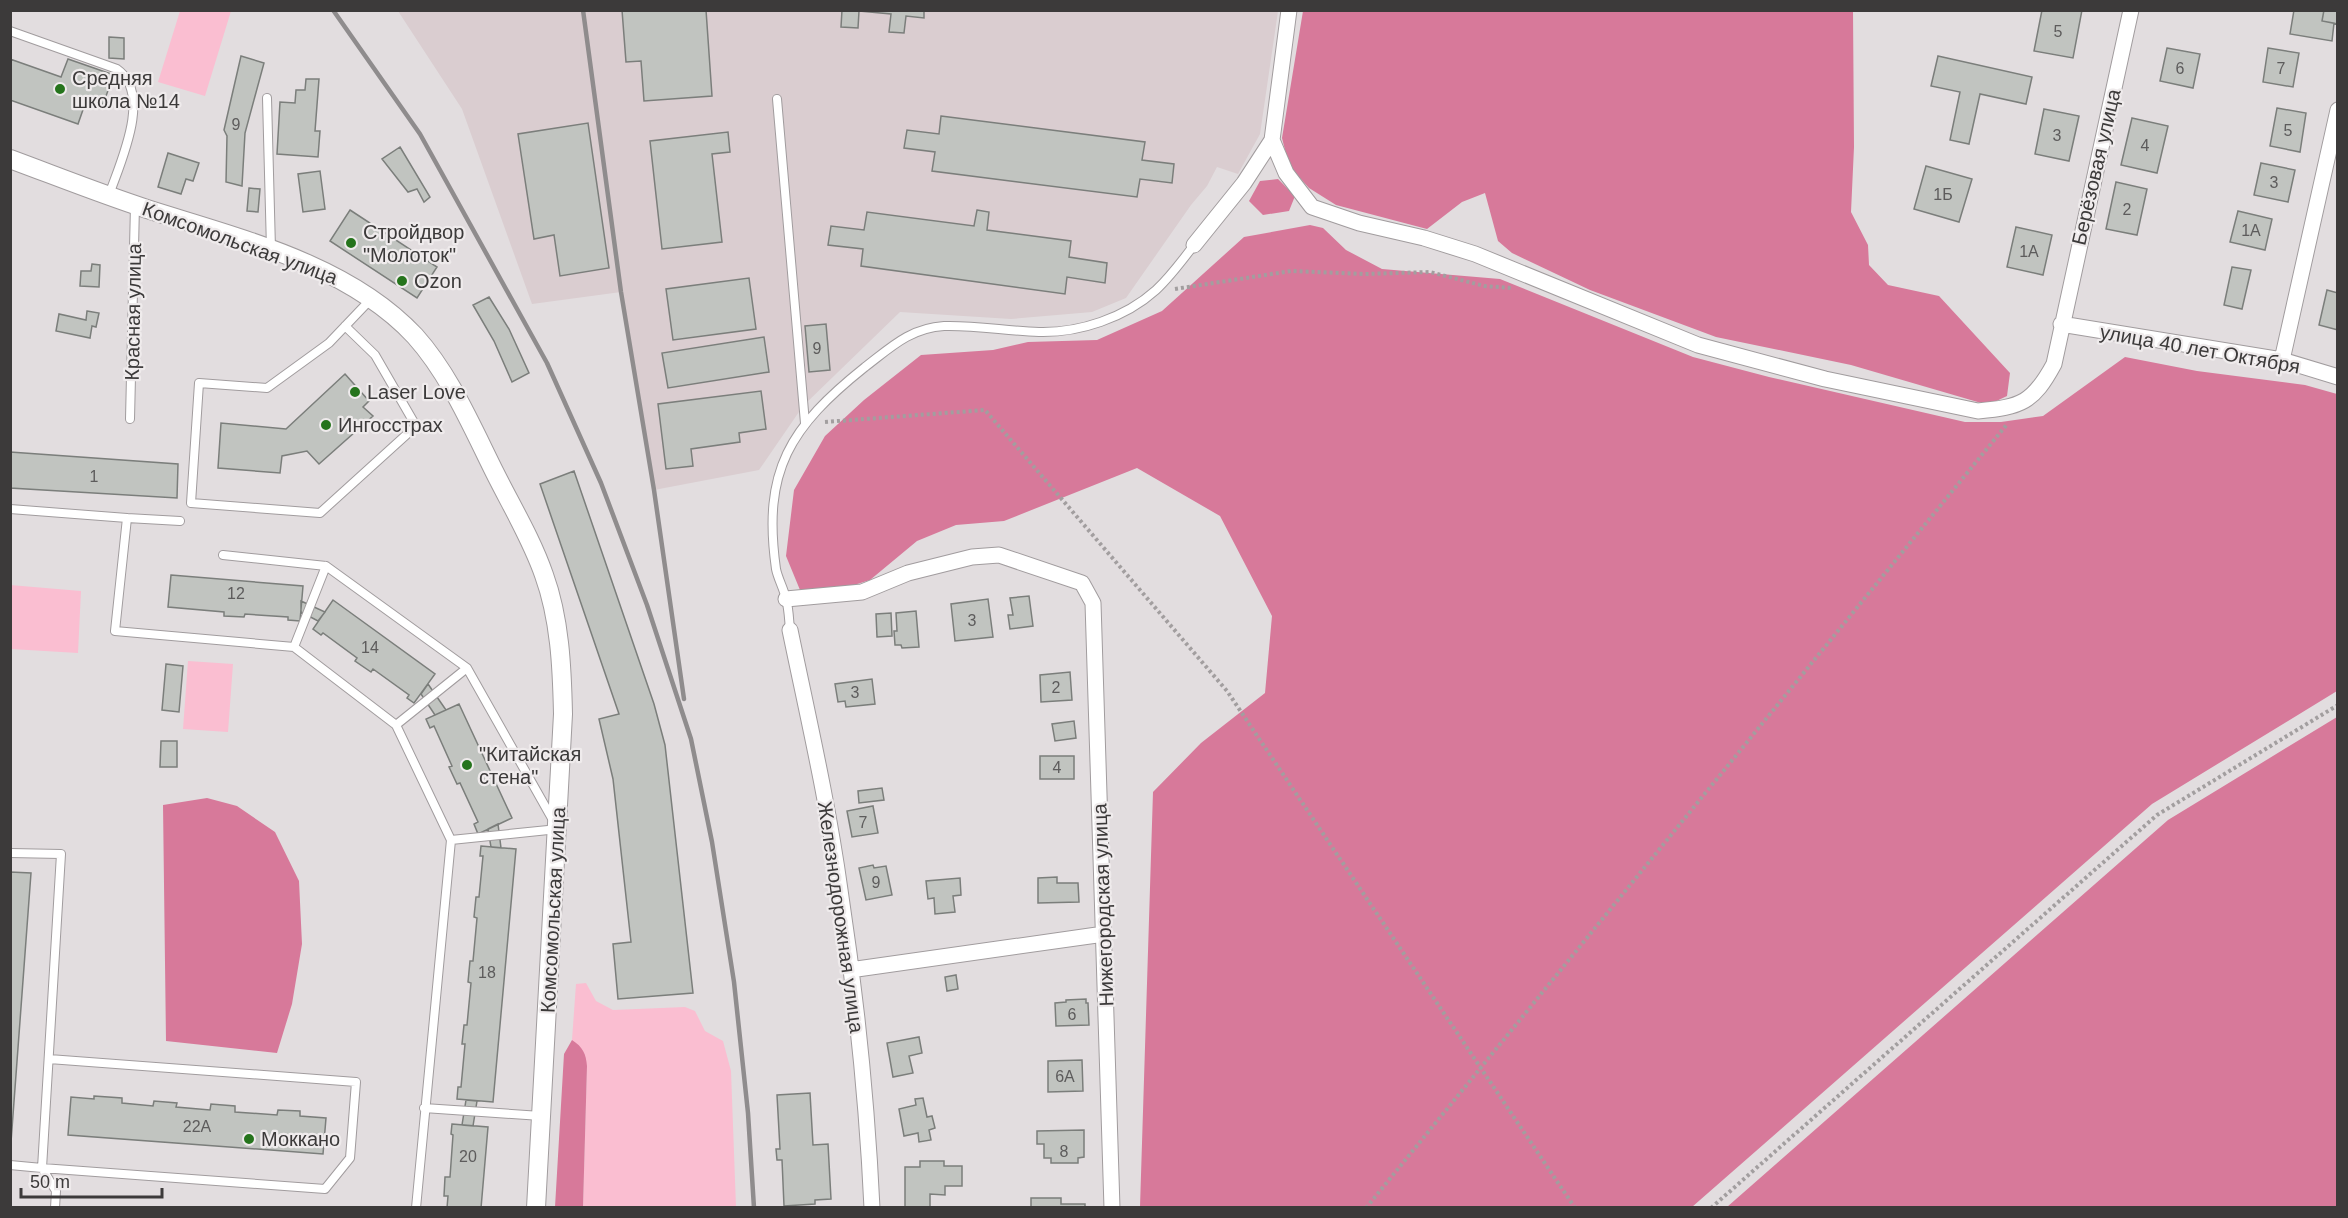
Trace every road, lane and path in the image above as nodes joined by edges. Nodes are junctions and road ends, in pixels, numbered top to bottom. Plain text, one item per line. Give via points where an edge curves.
1 (1289, 10) edge
2 (2131, 10) edge
3 (10, 31) edge
4 (267, 98) dead end
5 (777, 99) dead end
6 (2337, 110) edge
7 (1272, 140) junction
8 (10, 159) edge
9 (109, 195) junction
10 (135, 205) junction
11 (1194, 245) joint
12 (272, 251) junction
13 (1517, 289) dead end
14 (1154, 292) junction
15 (372, 298) junction
16 (2061, 324) junction
17 (345, 326) junction
18 (2282, 360) junction
19 (2337, 377) edge
20 (2025, 402) junction
21 (130, 419) dead end
22 (805, 423) junction
23 (10, 509) edge
24 (127, 518) junction
25 (180, 521) dead end
26 (223, 555) dead end
27 (326, 566) junction
28 (786, 599) junction
29 (790, 630) joint
30 (294, 647) junction
31 (467, 668) junction
32 (2337, 705) edge
33 (396, 725) junction
34 (558, 829) junction
35 (451, 840) junction
36 (10, 852) edge
37 (1104, 934) junction
38 (850, 970) junction
39 (49, 1059) junction
40 (1481, 1068) junction
41 (424, 1108) junction
42 (541, 1116) junction
43 (10, 1165) edge
44 (42, 1168) junction
45 (55, 1208) edge
46 (416, 1208) edge
47 (536, 1208) edge
48 (872, 1208) edge
49 (1112, 1208) edge
50 (1366, 1208) edge
51 (1575, 1208) edge
52 (1711, 1208) edge

1 - 7 street
2 - 16 street, Берёзовая улица
3 - 9 lane via 117,69 127,80 134,122
4 - 12 lane
5 - 22 lane
6 - 18 street
7 - 11 street via 1244,183
7 - 20 street via 1286,173 1311,207 1475,254 1698,345 1978,411
8 - 9 street, Комсомольская улица
9 - 10 street, Комсомольская улица
10 - 12 street, Комсомольская улица
10 - 21 lane, Красная улица
11 - 14 lane
12 - 15 street, Комсомольская улица via 334,276
13 - 14 path via 1484,286 1430,272 1291,271
14 - 22 lane via 1118,315 1079,330 1041,332 942,326 913,332 847,381
15 - 17 lane
15 - 34 street, Комсомольская улица via 415,337 448,384 544,576 562,676
16 - 18 street, улица 40 лет Октября
16 - 20 street, Берёзовая улица via 2054,364 2043,385
17 - 17 lane via 329,344 267,388 199,383 191,503 320,513 416,426 375,355
18 - 19 street, улица 40 лет Октября
20 - 40 path
22 - 28 lane via 790,443 773,494 773,543
22 - 40 path via 985,410 1227,691
23 - 24 lane
24 - 25 lane
24 - 30 lane via 115,632
26 - 27 lane
27 - 30 lane
27 - 31 lane
28 - 29 lane
28 - 37 street, Нижегородская улица via 862,592 908,573 972,557 999,555 1082,583 1093,603
29 - 38 street, Железнодорожная улица via 824,791
30 - 33 lane
31 - 33 lane
31 - 34 lane
32 - 52 path via 2157,815
33 - 35 lane
34 - 35 lane
34 - 42 street, Комсомольская улица
35 - 41 lane
36 - 39 lane via 61,854
37 - 38 street
37 - 49 street, Нижегородская улица
38 - 48 street, Железнодорожная улица
39 - 44 lane
39 - 44 lane via 356,1082 350,1158 325,1189
40 - 50 path
40 - 51 path
41 - 42 lane
41 - 46 lane
42 - 47 street, Комсомольская улица
43 - 44 lane
44 - 45 lane via 56,1191

